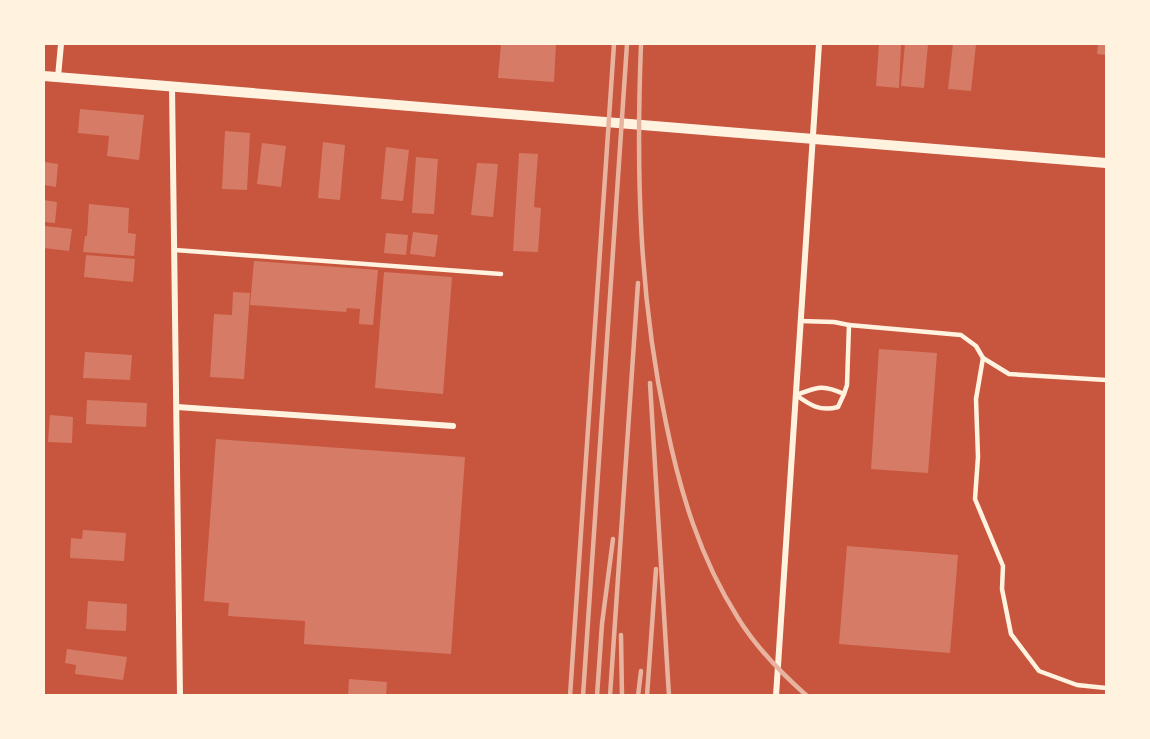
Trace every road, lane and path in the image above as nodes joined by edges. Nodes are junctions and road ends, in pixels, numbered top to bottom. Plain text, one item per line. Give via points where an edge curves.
1 (61, 44) edge
2 (819, 44) edge
3 (44, 76) edge
4 (58, 77) junction
5 (172, 87) junction
6 (812, 139) junction
7 (1107, 163) edge
8 (175, 250) junction
9 (501, 274) dead end
10 (800, 321) junction
11 (849, 325) junction
12 (983, 358) junction
13 (1107, 380) edge
14 (844, 394) junction
15 (796, 395) junction
16 (177, 407) junction
17 (453, 426) dead end
18 (1107, 688) edge
19 (180, 696) edge
20 (776, 696) edge

1 - 4 street
2 - 6 street
3 - 4 street
4 - 5 street
5 - 6 street
5 - 8 street
6 - 7 street
6 - 10 street
8 - 9 lane
8 - 16 street
10 - 11 lane
10 - 15 street
11 - 12 lane via 962,335
11 - 14 lane
12 - 13 lane via 1009,374
12 - 18 lane via 976,399 975,499 1003,566 1002,589 1011,634 1040,670 1077,686
14 - 15 lane via 828,386
14 - 15 lane via 838,407 827,410 813,407
15 - 20 street
16 - 17 street
16 - 19 street

